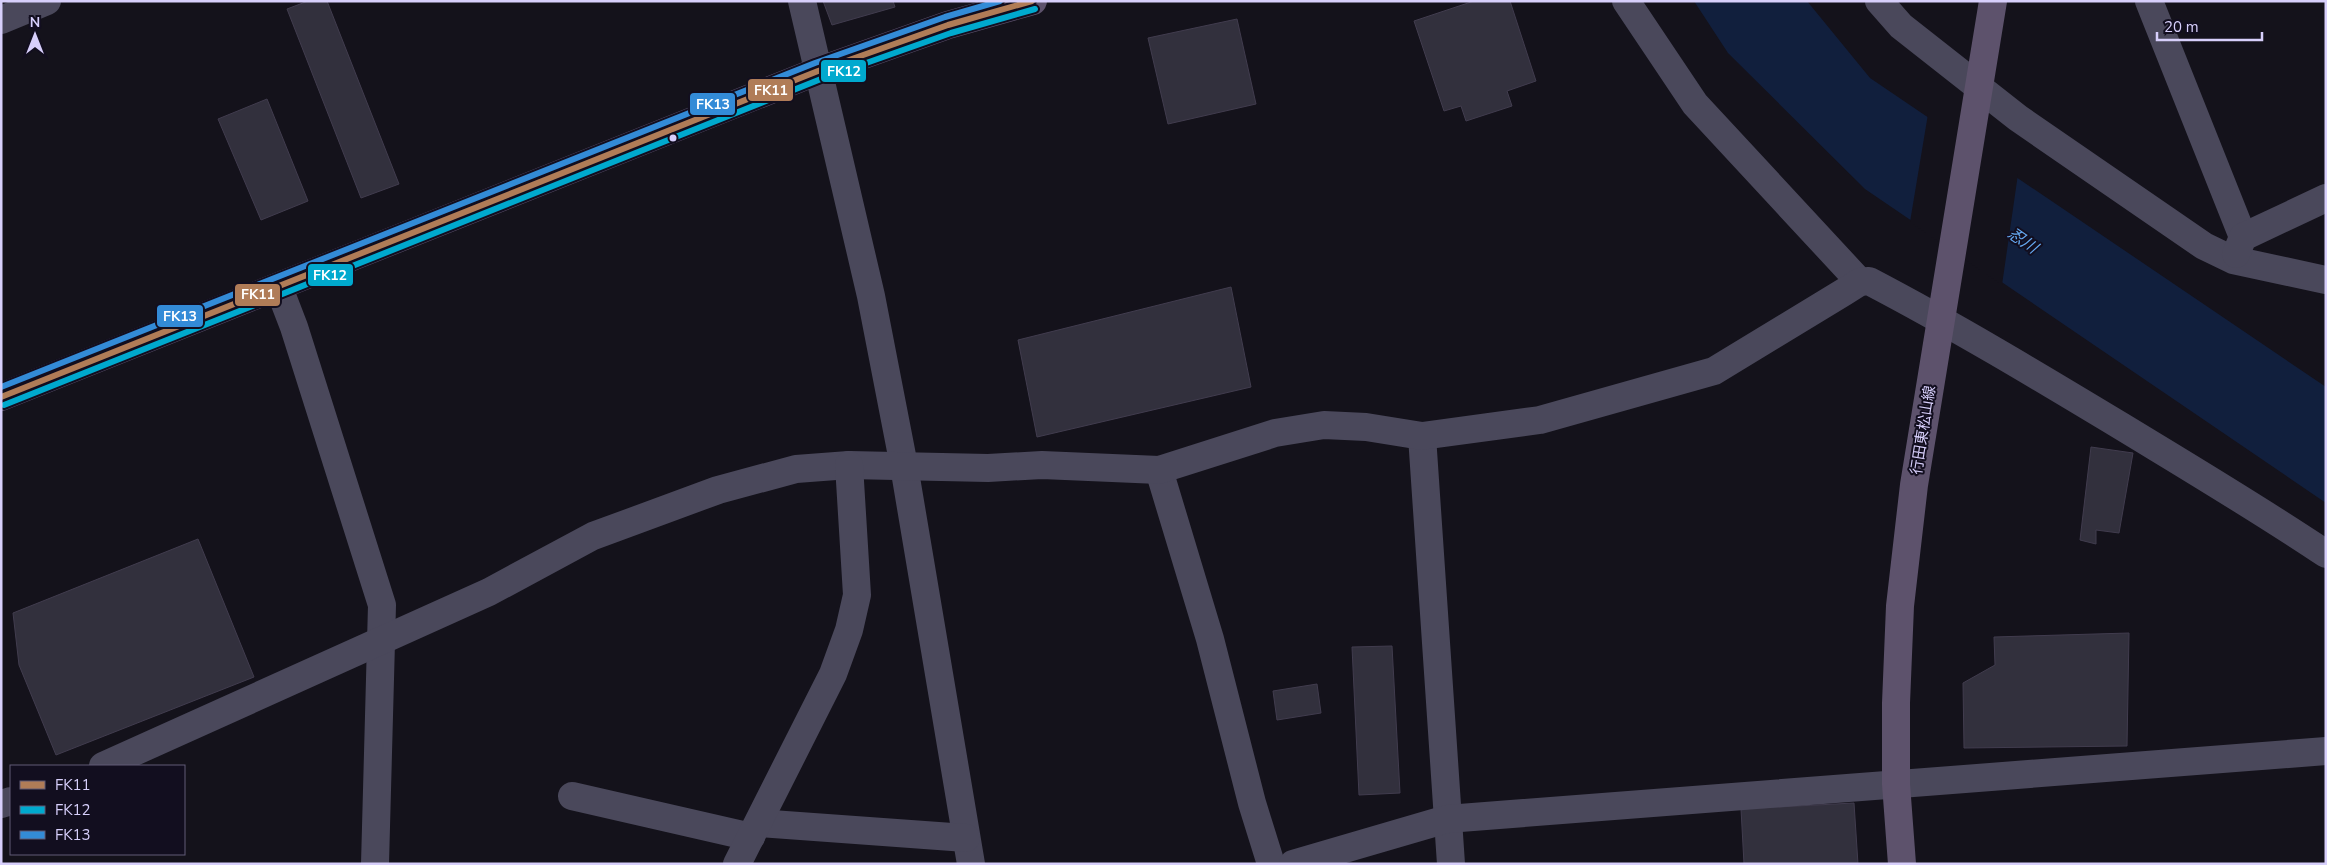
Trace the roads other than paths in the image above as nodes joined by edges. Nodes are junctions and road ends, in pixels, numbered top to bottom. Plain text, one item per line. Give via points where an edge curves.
1 (47, 1) edge
2 (802, 1) edge
3 (1033, 1) edge
4 (1626, 1) edge
5 (1879, 1) edge
6 (1993, 1) edge
7 (2149, 1) edge
8 (4, 13) edge
9 (818, 71) junction
10 (1977, 94) junction
11 (2326, 198) edge
12 (2238, 249) junction
13 (2326, 280) edge
14 (1860, 282) junction
15 (279, 288) junction
16 (1942, 308) junction
17 (1, 397) edge
18 (1422, 436) junction
19 (849, 466) junction
20 (904, 466) junction
21 (1159, 470) junction
22 (2326, 554) edge
23 (381, 642) junction
24 (2326, 750) edge
25 (106, 765) edge
26 (1896, 784) junction
27 (572, 796) dead end
28 (1447, 819) junction
29 (755, 830) junction
30 (969, 851) edge
31 (375, 864) edge
32 (737, 864) edge
33 (1271, 864) edge
34 (1293, 864) edge
35 (1451, 864) edge
36 (1902, 864) edge

1 - 8 street
2 - 9 street
3 - 9 main road via 948,25
4 - 14 street via 1695,104
5 - 10 street via 1901,26
6 - 10 main road, 行田東松山線
7 - 12 street
9 - 15 main road
9 - 20 street via 871,296
10 - 12 street via 2018,118 2204,246
10 - 16 main road, 行田東松山線
11 - 12 street
12 - 13 street
14 - 16 street via 1869,281
14 - 18 street via 1714,371 1540,420
15 - 17 main road
15 - 23 street via 376,584 382,605
16 - 22 street
16 - 26 main road, 行田東松山線 via 1914,485 1900,606
18 - 21 street via 1324,424 1276,433
18 - 28 street
19 - 20 street
19 - 23 street via 796,469 718,490 592,536 489,592
19 - 29 street via 857,574 854,613 833,674
20 - 21 street
20 - 30 street
21 - 33 street via 1210,638
23 - 25 street
23 - 31 street
24 - 26 street
26 - 28 street
26 - 36 main road, 行田東松山線
27 - 29 street
28 - 34 street
28 - 35 street
29 - 30 street
29 - 32 street

